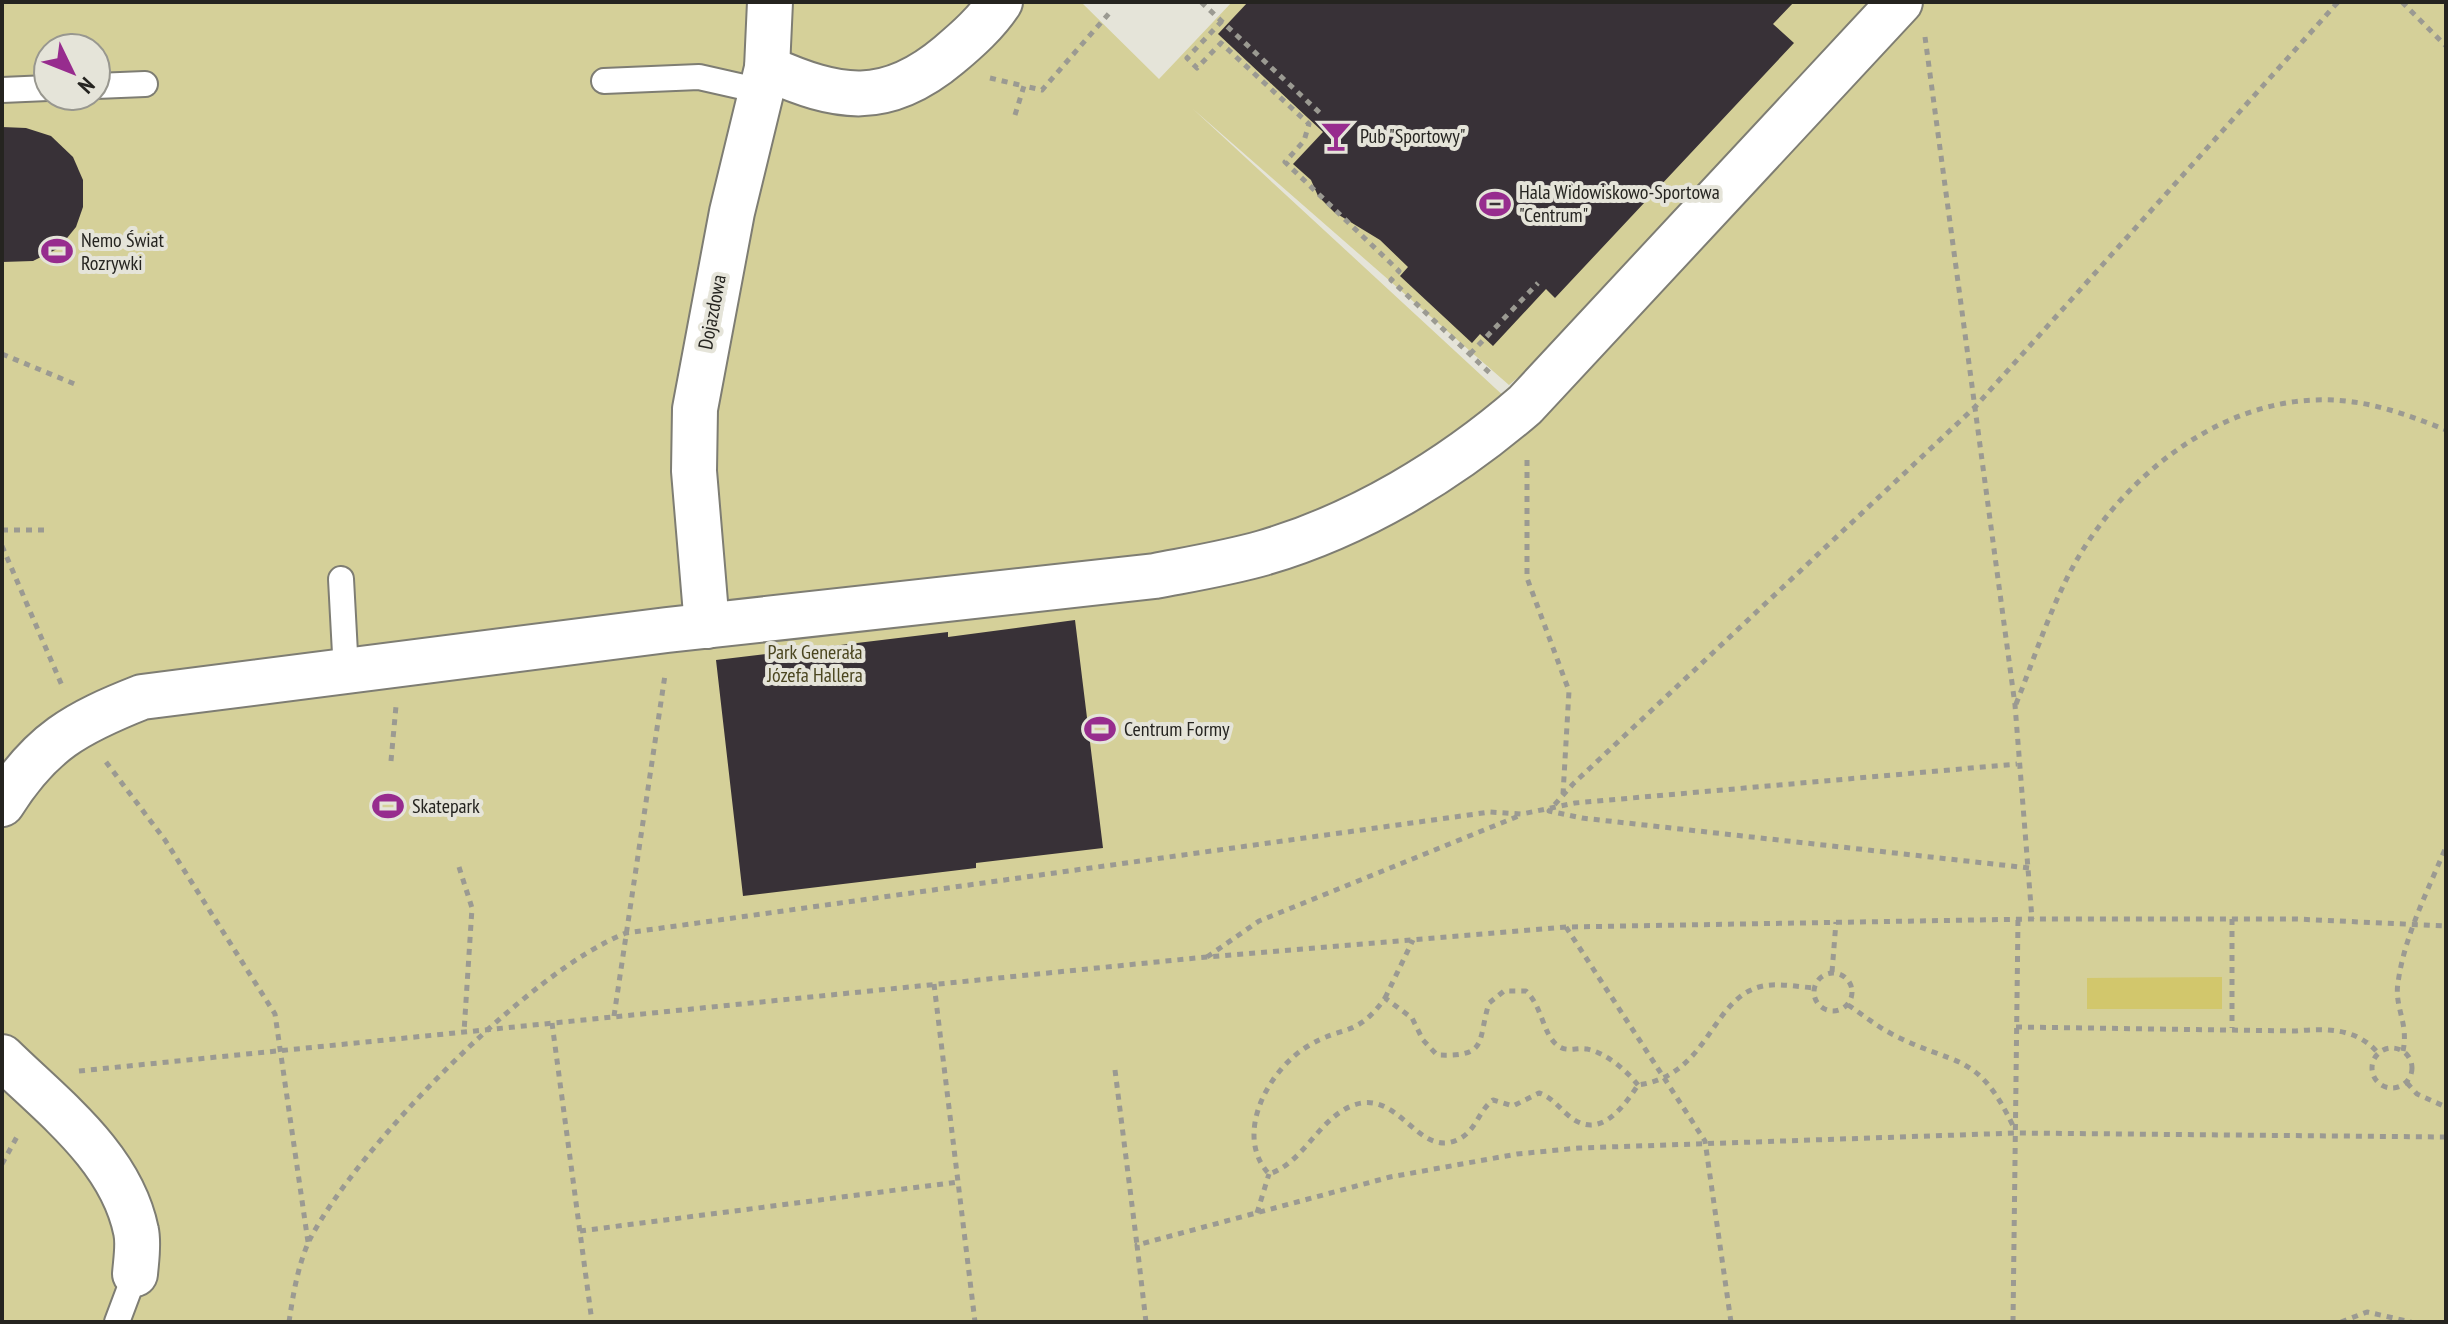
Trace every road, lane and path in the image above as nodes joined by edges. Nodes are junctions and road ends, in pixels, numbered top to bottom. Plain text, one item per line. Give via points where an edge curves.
1 (770, 2) edge
2 (1000, 2) edge
3 (1201, 2) edge
4 (2338, 2) edge
5 (2402, 2) edge
6 (1112, 10) dead end
7 (1913, 19) edge
8 (1222, 21) junction
9 (2446, 46) edge
10 (982, 76) dead end
11 (764, 79) junction
12 (604, 81) dead end
13 (145, 84) dead end
14 (112, 85) edge
15 (1024, 86) junction
16 (32, 89) edge
17 (2, 90) edge
18 (1320, 113) dead end
19 (1015, 115) dead end
20 (1538, 283) dead end
21 (2, 354) edge
22 (1470, 354) junction
23 (77, 385) dead end
24 (1525, 405) junction
25 (1975, 407) junction
26 (2446, 430) edge
27 (2, 530) edge
28 (50, 530) dead end
29 (2, 546) edge
30 (341, 579) dead end
31 (687, 628) junction
32 (400, 665) junction
33 (346, 672) junction
34 (2015, 705) junction
35 (77, 723) junction
36 (391, 761) dead end
37 (2017, 764) junction
38 (1562, 795) junction
39 (2, 804) edge
40 (1549, 811) junction
41 (1522, 814) junction
42 (2446, 847) edge
43 (459, 867) dead end
44 (2029, 868) junction
45 (2018, 919) junction
46 (2032, 919) junction
47 (2232, 919) junction
48 (1836, 922) junction
49 (2414, 924) junction
50 (2446, 926) edge
51 (1566, 927) junction
52 (626, 933) junction
53 (1413, 940) junction
54 (1207, 957) junction
55 (1832, 972) junction
56 (934, 984) junction
57 (1815, 988) junction
58 (1385, 998) junction
59 (1848, 1005) junction
60 (614, 1016) junction
61 (552, 1023) junction
62 (2016, 1027) junction
63 (2232, 1028) junction
64 (491, 1029) junction
65 (464, 1032) junction
66 (282, 1051) junction
67 (2403, 1051) junction
68 (2378, 1053) junction
69 (12, 1067) edge
70 (1115, 1070) dead end
71 (1662, 1077) junction
72 (2407, 1083) junction
73 (1638, 1085) junction
74 (2446, 1107) edge
75 (2016, 1133) junction
76 (2446, 1137) edge
77 (1705, 1141) junction
78 (1269, 1174) junction
79 (958, 1182) junction
80 (1257, 1213) junction
81 (580, 1231) junction
82 (308, 1244) junction
83 (1137, 1245) junction
84 (135, 1274) joint
85 (117, 1322) edge
86 (289, 1322) edge
87 (592, 1322) edge
88 (975, 1322) edge
89 (1146, 1322) edge
90 (1731, 1322) edge
91 (2013, 1322) edge
92 (2341, 1322) edge
93 (2411, 1322) edge

1 - 11 street, Dojazdowa
2 - 11 street via 936,65 890,90 847,95
3 - 8 path
4 - 25 path
5 - 9 path
6 - 15 path via 1042,90
7 - 24 street
7 - 25 path
8 - 18 path
8 - 22 path via 1187,58 1197,68 1221,43 1309,124 1304,141 1285,162 1399,271 1391,280
10 - 15 path
11 - 12 lane
11 - 31 street, Dojazdowa via 732,212 695,409
13 - 14 lane
15 - 19 path
16 - 17 lane
20 - 22 path
21 - 23 path
22 - 24 path
24 - 31 street via 1401,493 1267,552 1155,576
24 - 38 path via 1527,578 1569,691
25 - 34 path
25 - 38 path
26 - 34 path via 2354,402 2315,400 2290,402 2200,434 2145,472 2083,549
27 - 28 path
29 - 35 path
30 - 33 lane
31 - 32 street
31 - 52 path via 667,662
32 - 33 street
32 - 36 path
33 - 35 street via 142,697
34 - 37 path
35 - 39 street via 35,760
35 - 66 path via 165,840 275,1014
37 - 40 path via 1575,803
37 - 44 path
38 - 40 path
40 - 41 path
40 - 44 path
41 - 52 path via 1490,812
41 - 54 path via 1259,921
42 - 49 path
43 - 65 path via 472,908
44 - 46 path
45 - 46 path
45 - 48 path
45 - 62 path
46 - 47 path
47 - 49 path
47 - 63 path
48 - 51 path
48 - 55 path
49 - 50 path
49 - 67 path via 2398,983 2406,1027
51 - 53 path
51 - 71 path
52 - 60 path
52 - 64 path via 557,973
53 - 54 path
53 - 58 path
54 - 56 path
55 - 57 path
55 - 59 path via 1849,981
56 - 60 path
56 - 79 path
57 - 59 path via 1816,1001 1825,1009 1837,1011
57 - 71 path via 1761,986 1749,992 1723,1014 1694,1056
58 - 73 path via 1412,1018 1437,1055 1465,1055 1484,1037 1489,1003 1504,991 1526,991 1553,1042 1568,1050 1590,1049 1627,1071
58 - 78 path via 1358,1028 1307,1047 1274,1080 1259,1107 1254,1137 1260,1164
59 - 75 path via 1889,1032 1969,1065 1992,1087
60 - 61 path
61 - 64 path
61 - 81 path
62 - 63 path
62 - 75 path
63 - 68 path via 2349,1033
64 - 65 path
64 - 82 path via 366,1155
65 - 66 path
66 - 69 path
66 - 82 path
67 - 68 path via 2387,1048
67 - 72 path via 2412,1063
68 - 72 path via 2373,1073 2378,1082 2397,1088
69 - 84 street via 110,1169 137,1233
70 - 83 path
71 - 73 path
71 - 77 path
72 - 74 path via 2417,1094
73 - 78 path via 1618,1114 1599,1124 1579,1123 1539,1093 1513,1106 1493,1100 1476,1125 1454,1142 1431,1139 1378,1102 1356,1104 1335,1116 1284,1169
75 - 76 path
75 - 77 path
75 - 91 path
77 - 80 path via 1579,1148 1448,1165
77 - 90 path
78 - 80 path
79 - 81 path
79 - 88 path
80 - 83 path
81 - 87 path
82 - 86 path
83 - 89 path
84 - 85 lane
92 - 93 path via 2367,1312

